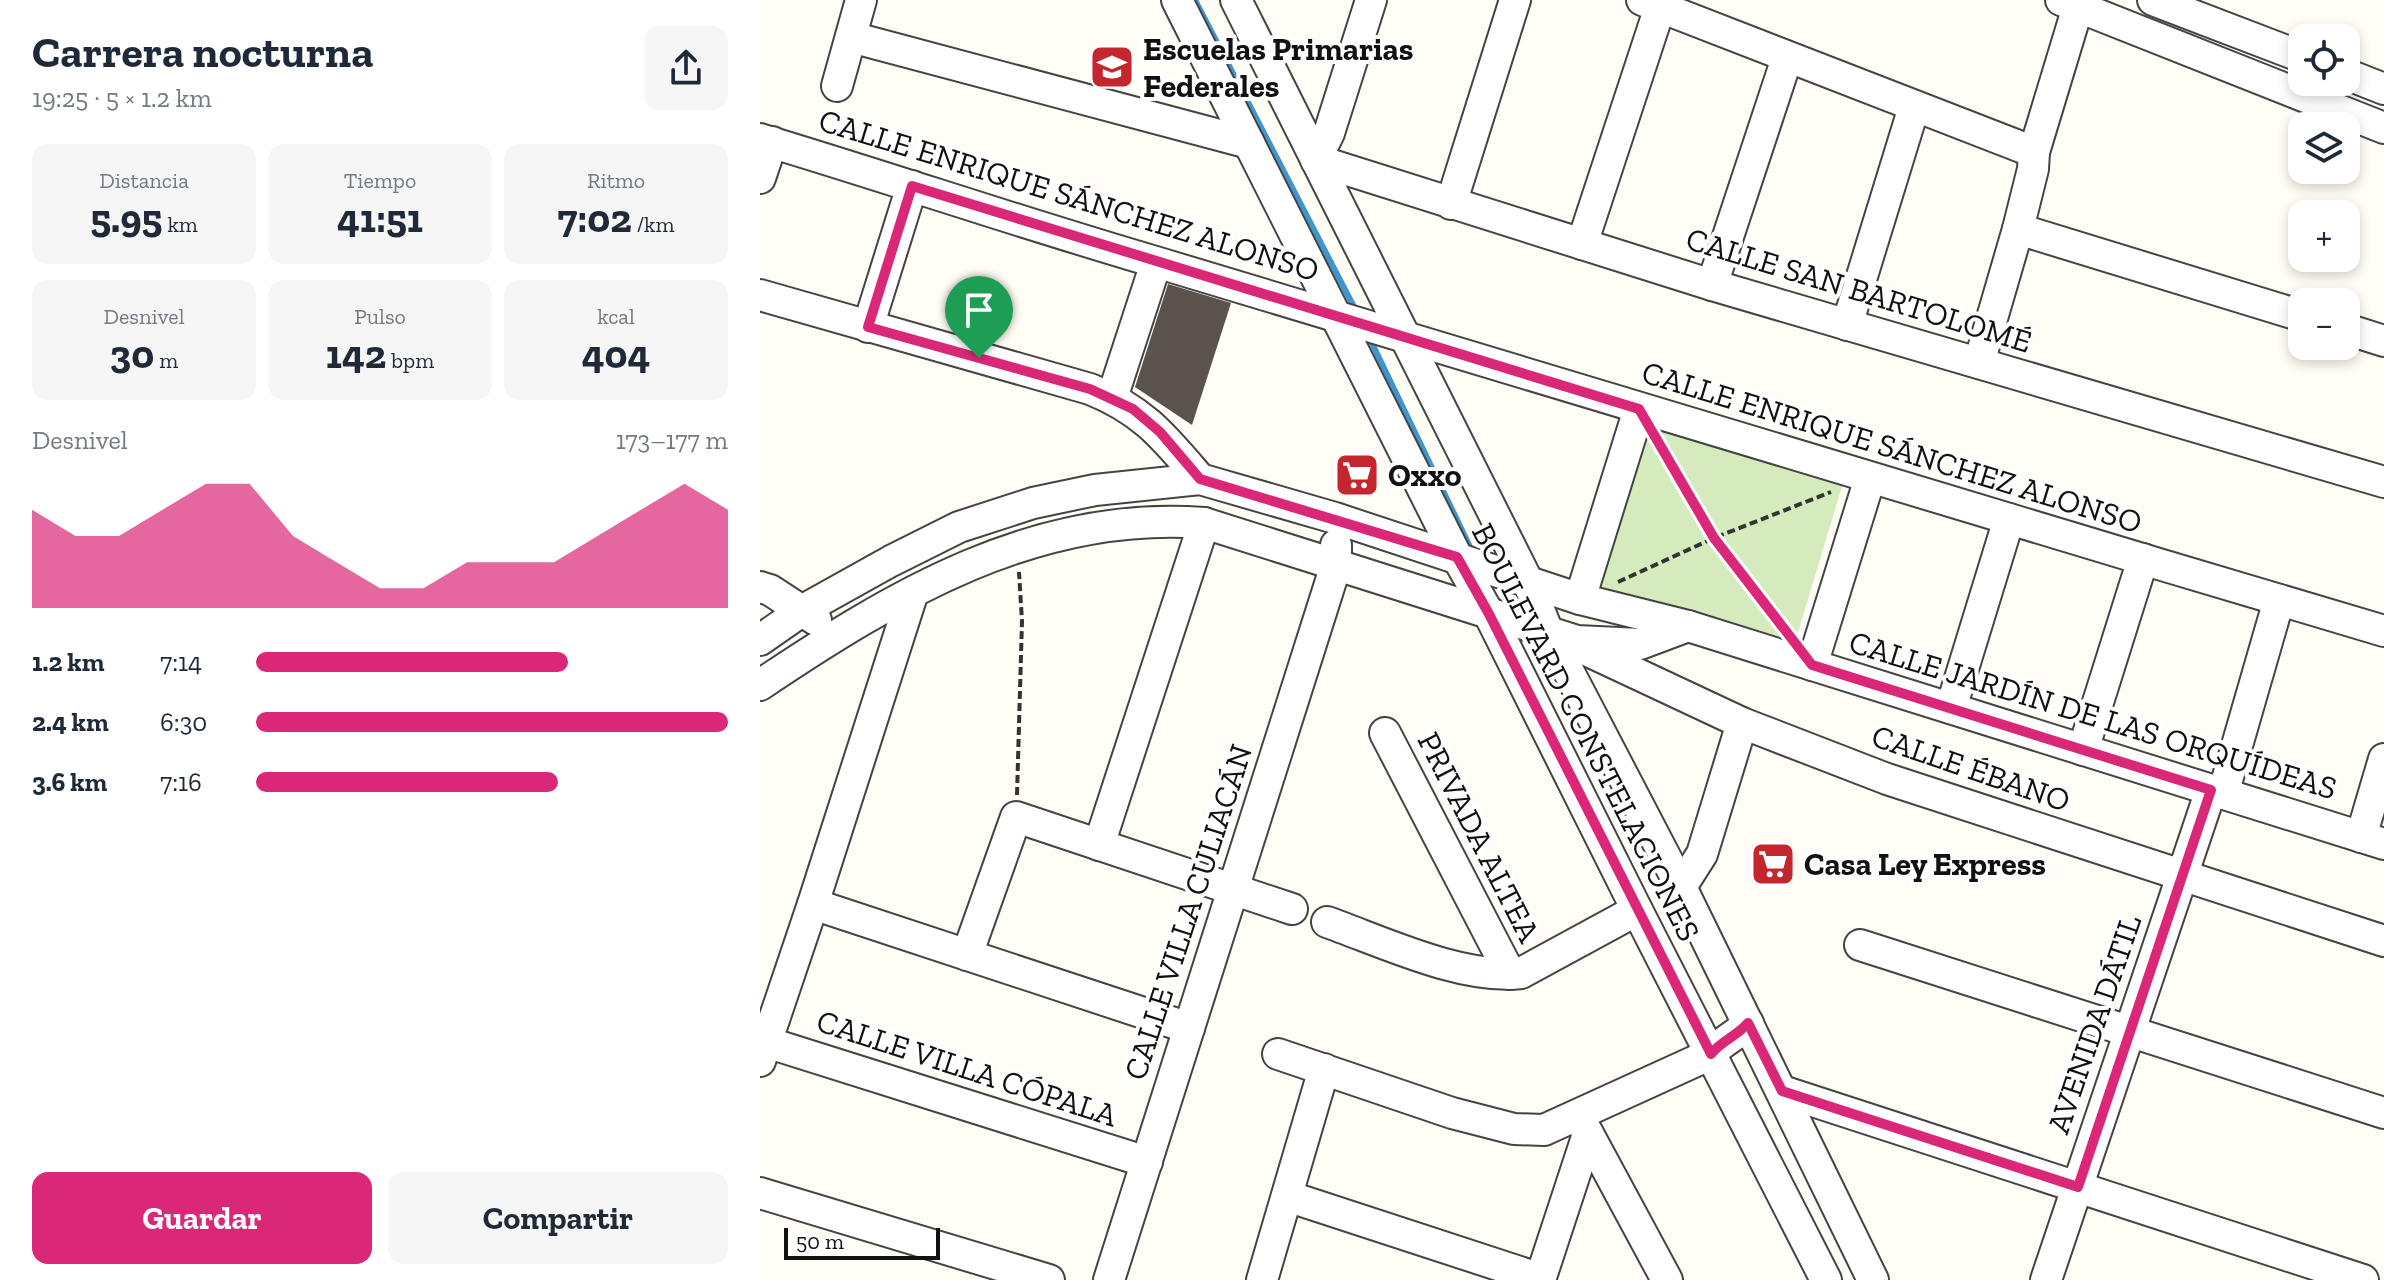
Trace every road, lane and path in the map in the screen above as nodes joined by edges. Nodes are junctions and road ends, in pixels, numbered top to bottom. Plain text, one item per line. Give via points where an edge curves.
1 (861, 0) edge
2 (1177, 0) edge
3 (1236, 0) edge
4 (1371, 0) edge
5 (1515, 0) edge
6 (2153, 0) edge
7 (2073, 2) edge
8 (1651, 4) edge
9 (851, 37) junction
10 (2288, 52) edge
11 (1787, 58) junction
12 (2360, 80) edge
13 (837, 86) dead end
14 (2384, 89) edge
15 (1914, 107) junction
16 (2384, 128) edge
17 (766, 140) edge
18 (1249, 143) junction
19 (2034, 152) junction
20 (1316, 160) junction
21 (760, 178) edge
22 (912, 186) junction
23 (1451, 204) junction
24 (2018, 229) junction
25 (1582, 244) junction
26 (1156, 263) junction
27 (1712, 285) junction
28 (760, 295) edge
29 (2288, 312) edge
30 (1368, 325) junction
31 (1847, 325) junction
32 (868, 327) junction
33 (2360, 333) edge
34 (2384, 341) edge
35 (1979, 363) junction
36 (1112, 398) junction
37 (1639, 409) junction
38 (1870, 478) junction
39 (1200, 479) junction
40 (2384, 482) edge
41 (1335, 518) junction
42 (2009, 519) junction
43 (1204, 523) junction
44 (1714, 538) junction
45 (1017, 546) junction
46 (1457, 557) junction
47 (2143, 559) junction
48 (1336, 565) junction
49 (1528, 582) junction
50 (760, 587) edge
51 (913, 592) junction
52 (1580, 599) junction
53 (2279, 600) junction
54 (803, 610) junction
55 (1489, 614) junction
56 (1688, 626) junction
57 (1785, 630) dead end
58 (2384, 631) edge
59 (1548, 632) junction
60 (834, 635) junction
61 (760, 640) edge
62 (1812, 665) junction
63 (760, 685) edge
64 (1951, 708) junction
65 (1742, 723) junction
66 (1385, 733) dead end
67 (2083, 750) junction
68 (2384, 759) edge
69 (2217, 792) junction
70 (1016, 817) junction
71 (2372, 840) edge
72 (1099, 845) junction
73 (2182, 875) junction
74 (1681, 887) junction
75 (1233, 890) junction
76 (813, 904) junction
77 (1292, 909) dead end
78 (1637, 910) junction
79 (1327, 922) dead end
80 (2384, 941) edge
81 (1860, 945) dead end
82 (967, 955) junction
83 (1510, 974) junction
84 (1189, 1028) junction
85 (2130, 1031) junction
86 (1729, 1040) junction
87 (763, 1051) edge
88 (1278, 1054) dead end
89 (1324, 1069) junction
90 (1782, 1091) junction
91 (2384, 1113) edge
92 (1583, 1124) junction
93 (1147, 1162) junction
94 (2078, 1187) junction
95 (760, 1193) edge
96 (1287, 1196) junction
97 (1049, 1280) edge
98 (1109, 1280) edge
99 (1262, 1280) edge
100 (1540, 1280) edge
101 (1667, 1280) edge
102 (1826, 1280) edge
103 (1873, 1280) edge
104 (2046, 1280) edge
105 (2363, 1280) edge

1 - 9 street
2 - 18 street, BOULEVARD CONSTELACIONES
3 - 20 street, BOULEVARD CONSTELACIONES
4 - 20 street
5 - 23 street
6 - 10 street
7 - 16 street
7 - 19 street
8 - 11 street
8 - 25 street
9 - 13 street
9 - 18 street
11 - 15 street
11 - 27 street
12 - 14 street
15 - 19 street
15 - 31 street
17 - 21 street
17 - 22 street, CALLE ENRIQUE SÁNCHEZ ALONSO
18 - 30 street, BOULEVARD CONSTELACIONES
19 - 24 street
20 - 23 street, CALLE SAN BARTOLOMÉ
20 - 30 street, BOULEVARD CONSTELACIONES
22 - 26 street, CALLE ENRIQUE SÁNCHEZ ALONSO
22 - 32 street
23 - 25 street, CALLE SAN BARTOLOMÉ
24 - 29 street
24 - 35 street
25 - 27 street, CALLE SAN BARTOLOMÉ
26 - 30 street, CALLE ENRIQUE SÁNCHEZ ALONSO
26 - 36 street
27 - 31 street, CALLE SAN BARTOLOMÉ
28 - 32 street
30 - 37 street, CALLE ENRIQUE SÁNCHEZ ALONSO
30 - 46 street, BOULEVARD CONSTELACIONES
30 - 49 street, BOULEVARD CONSTELACIONES
31 - 35 street, CALLE SAN BARTOLOMÉ
32 - 36 street
33 - 34 street
35 - 40 street, CALLE SAN BARTOLOMÉ
36 - 39 street via 1160,432
37 - 38 street, CALLE ENRIQUE SÁNCHEZ ALONSO
37 - 44 path
37 - 52 street
38 - 42 street, CALLE ENRIQUE SÁNCHEZ ALONSO
38 - 44 path
38 - 62 street
39 - 41 street, CALLE JARDÍN DE LAS ORQUÍDEAS
39 - 54 street via 1049,500 959,527
41 - 46 street, CALLE JARDÍN DE LAS ORQUÍDEAS
41 - 48 street, CALLE VILLA CULIACÁN
42 - 47 street, CALLE ENRIQUE SÁNCHEZ ALONSO
42 - 64 street
43 - 45 street via 1070,531
43 - 48 street
43 - 72 street
44 - 52 path
44 - 57 path
45 - 51 street
45 - 70 path via 1022,621
46 - 49 street, CALLE JARDÍN DE LAS ORQUÍDEAS
46 - 55 street, BOULEVARD CONSTELACIONES
47 - 53 street, CALLE ENRIQUE SÁNCHEZ ALONSO
47 - 67 street
48 - 55 street
48 - 75 street, CALLE VILLA CULIACÁN
49 - 52 street, CALLE JARDÍN DE LAS ORQUÍDEAS
49 - 59 street, BOULEVARD CONSTELACIONES
50 - 54 street
51 - 60 street
51 - 76 street
52 - 56 street, CALLE JARDÍN DE LAS ORQUÍDEAS
53 - 58 street, CALLE ENRIQUE SÁNCHEZ ALONSO
53 - 69 street, AVENIDA DÁTIL
54 - 60 street
54 - 61 street
55 - 59 street
55 - 78 street, BOULEVARD CONSTELACIONES
56 - 59 street via 1640,644 1577,641
56 - 62 street, CALLE JARDÍN DE LAS ORQUÍDEAS
59 - 65 street, CALLE ÉBANO
59 - 74 street, BOULEVARD CONSTELACIONES
60 - 63 street
62 - 64 street, CALLE JARDÍN DE LAS ORQUÍDEAS
64 - 67 street, CALLE JARDÍN DE LAS ORQUÍDEAS
65 - 73 street, CALLE ÉBANO via 1887,779
65 - 74 street via 1702,854
66 - 83 street, PRIVADA ALTEA
67 - 69 street, CALLE JARDÍN DE LAS ORQUÍDEAS
68 - 71 street
69 - 71 street, CALLE JARDÍN DE LAS ORQUÍDEAS
69 - 73 street, AVENIDA DÁTIL
70 - 72 street
70 - 82 street
72 - 75 street
73 - 80 street, CALLE ÉBANO
73 - 85 street, AVENIDA DÁTIL
74 - 86 street, BOULEVARD CONSTELACIONES
75 - 77 street
75 - 84 street, CALLE VILLA CULIACÁN
76 - 82 street
76 - 87 street
78 - 83 street via 1521,973
78 - 86 street, BOULEVARD CONSTELACIONES
79 - 83 street via 1448,964
81 - 85 street
82 - 84 street
84 - 93 street, CALLE VILLA CULIACÁN
85 - 91 street
85 - 94 street, AVENIDA DÁTIL
86 - 90 street, BOULEVARD CONSTELACIONES
86 - 92 street
86 - 102 street, BOULEVARD CONSTELACIONES
87 - 93 street, CALLE VILLA CÓPALA
88 - 89 street
89 - 92 street via 1514,1129
89 - 96 street
90 - 94 street
90 - 103 street, BOULEVARD CONSTELACIONES
92 - 100 street
92 - 101 street
93 - 98 street, CALLE VILLA CULIACÁN
94 - 104 street, AVENIDA DÁTIL
94 - 105 street
95 - 97 street
96 - 99 street
96 - 100 street

